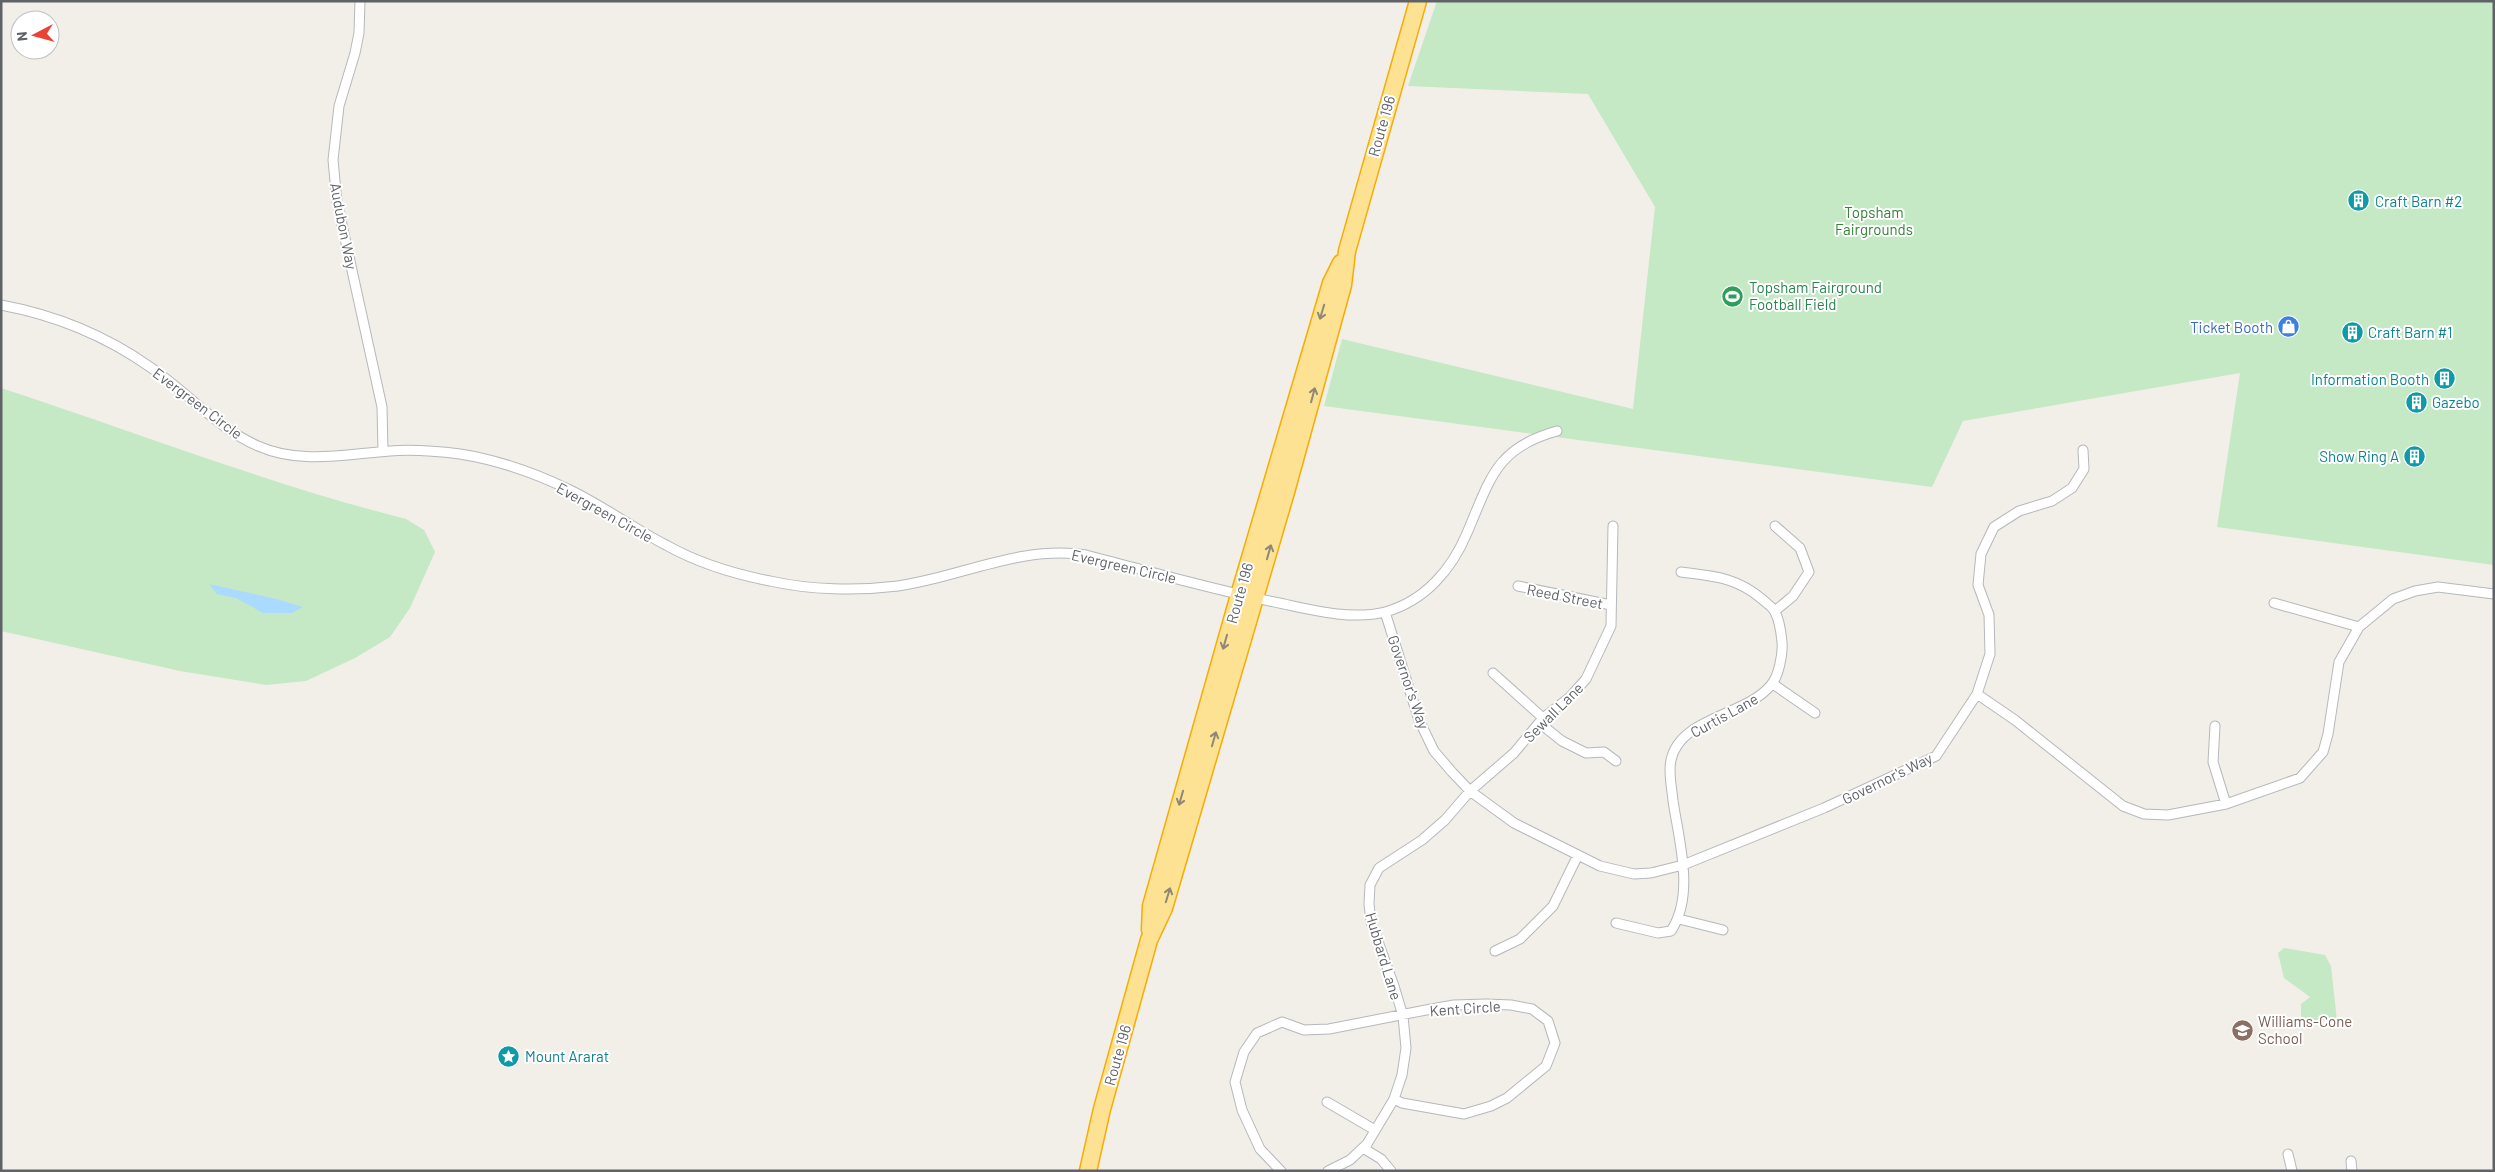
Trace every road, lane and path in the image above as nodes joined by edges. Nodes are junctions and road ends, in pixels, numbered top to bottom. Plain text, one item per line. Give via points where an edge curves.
1 (360, 1) edge
2 (1418, 1) edge
3 (1347, 251) junction
4 (1, 305) edge
5 (1557, 432) dead end
6 (2083, 450) dead end
7 (383, 451) junction
8 (1613, 526) dead end
9 (1775, 526) dead end
10 (1681, 572) dead end
11 (1518, 586) dead end
12 (2494, 594) edge
13 (1238, 595) junction
14 (1255, 598) junction
15 (2274, 603) dead end
16 (1611, 605) junction
17 (1775, 611) junction
18 (1385, 612) junction
19 (2359, 627) junction
20 (1492, 673) dead end
21 (1772, 684) junction
22 (1977, 694) junction
23 (1815, 713) dead end
24 (1543, 718) junction
25 (2215, 726) dead end
26 (1616, 761) dead end
27 (1470, 791) junction
28 (2226, 804) junction
29 (1578, 855) junction
30 (1683, 865) junction
31 (1679, 919) junction
32 (1616, 923) dead end
33 (1723, 930) dead end
34 (1149, 940) junction
35 (1495, 951) dead end
36 (1403, 1016) junction
37 (1394, 1099) junction
38 (1327, 1102) dead end
39 (1375, 1130) junction
40 (1363, 1148) junction
41 (2288, 1154) dead end
42 (1088, 1171) edge
43 (1282, 1171) edge
44 (1328, 1171) edge
45 (1391, 1171) edge
46 (2292, 1171) edge

1 - 7 street, Audubon Way via 356,53 339,106 333,160 337,202 382,406
2 - 3 highway, Route 196
3 -> 13 highway, Route 196 via 1331,283
14 -> 3 highway, Route 196 via 1343,285
4 - 7 street, Evergreen Circle via 27,310 107,339 152,368 234,434 260,447 305,458
5 - 18 street via 1538,437 1512,452 1485,486 1452,564 1427,590
6 - 22 street, Governor's Way via 2084,469 2072,488 2052,501 2019,510 1994,527 1981,554 1978,585 1989,615 1990,654
7 - 13 street, Evergreen Circle via 428,450 498,461 572,491 667,546 711,566 771,581 836,587 899,586 1040,552 1066,552
8 - 16 street, Sewall Lane
9 - 17 street via 1800,548 1809,572 1793,596
10 - 17 street via 1725,577 1751,590
11 - 16 street, Reed Street
12 - 19 street via 2438,587 2415,591 2393,599
13 - 14 street, Evergreen Circle
13 -> 34 highway, Route 196 via 1151,906
14 - 18 street, Evergreen Circle via 1343,615
34 -> 14 highway, Route 196 via 1164,908
15 - 19 street
16 - 24 street, Sewall Lane via 1611,626 1586,679 1570,697
17 - 21 street, Curtis Lane via 1783,650
18 - 27 street, Governor's Way via 1419,720 1434,751
19 - 28 street via 2339,662 2328,734 2323,752 2314,764 2300,778
20 - 24 street
21 - 23 street
21 - 30 street, Curtis Lane via 1743,705 1687,734 1676,746 1670,780
22 - 28 street via 2044,742 2123,806 2144,814 2168,814
22 - 30 street, Governor's Way via 1936,756 1824,808
24 - 26 street via 1547,729 1562,741 1586,753 1604,752
24 - 27 street, Sewall Lane via 1514,753
25 - 28 street via 2213,762
27 - 29 street, Governor's Way via 1514,823
27 - 36 street, Hubbard Lane via 1446,820 1379,868 1370,885 1368,904 1371,922
29 - 30 street, Governor's Way via 1600,866 1634,874
29 - 35 street via 1553,906 1520,940
30 - 31 street, Curtis Lane
31 - 32 street via 1670,930 1658,933
31 - 33 street
34 - 42 highway, Route 196
36 - 37 street, Hubbard Lane via 1406,1048
36 - 37 street, Kent Circle via 1454,1006 1511,1005 1532,1009 1548,1021 1555,1043 1546,1066 1507,1098 1490,1106 1464,1114
36 - 43 street, Hubbard Lane via 1329,1030 1304,1030 1282,1022 1257,1033 1244,1052 1235,1082 1242,1110 1260,1149
37 - 39 street, Hubbard Lane
38 - 39 street
39 - 40 street, Hubbard Lane
40 - 44 street, Hubbard Lane via 1350,1160
40 - 45 street via 1381,1159
41 - 46 street

